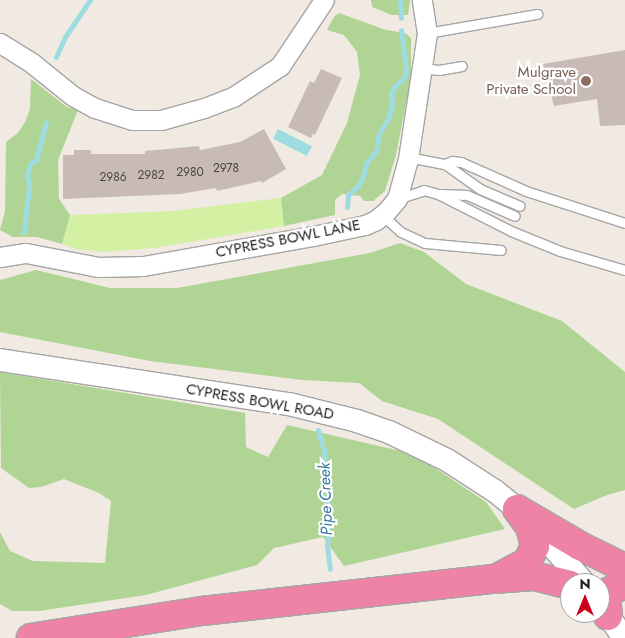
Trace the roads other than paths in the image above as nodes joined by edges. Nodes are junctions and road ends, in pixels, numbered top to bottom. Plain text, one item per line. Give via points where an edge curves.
1 (324, 0) edge
2 (422, 0) edge
3 (536, 14) dead end
4 (427, 33) junction
5 (0, 43) edge
6 (462, 66) dead end
7 (422, 68) junction
8 (408, 157) junction
9 (445, 164) junction
10 (438, 194) junction
11 (397, 199) junction
12 (520, 206) dead end
13 (382, 215) junction
14 (515, 216) dead end
15 (625, 223) edge
16 (501, 250) dead end
17 (0, 257) edge
18 (625, 270) edge
19 (0, 360) edge
20 (517, 509) junction
21 (625, 568) edge
22 (575, 573) edge
23 (493, 579) junction
24 (560, 582) edge
25 (625, 584) edge
26 (610, 591) edge
27 (610, 619) edge
28 (31, 638) edge
29 (624, 638) edge

1 - 5 street via 280,66 233,98 160,120 132,120 95,108 73,96
2 - 4 street, CYPRESS BOWL LANE
3 - 4 lane
4 - 7 street, CYPRESS BOWL LANE
6 - 7 lane via 439,70
7 - 8 street, CYPRESS BOWL LANE
8 - 9 lane
8 - 11 street, CYPRESS BOWL LANE
9 - 12 lane via 480,189
9 - 15 lane via 461,162 526,191
10 - 11 lane via 424,190
10 - 14 lane via 467,195
10 - 18 lane via 522,235 569,254
11 - 13 street, CYPRESS BOWL LANE
13 - 16 lane via 400,232 418,241
13 - 17 street, CYPRESS BOWL LANE via 351,228 144,266 98,267 26,253
19 - 20 street, CYPRESS BOWL ROAD via 289,404 348,418 389,432 447,460
20 - 21 highway
20 - 22 street, CYPRESS BOWL ROAD
20 - 23 highway via 534,536 532,555 520,568
23 - 24 highway via 534,576
23 - 28 highway via 202,611
25 - 26 highway
27 - 29 street

